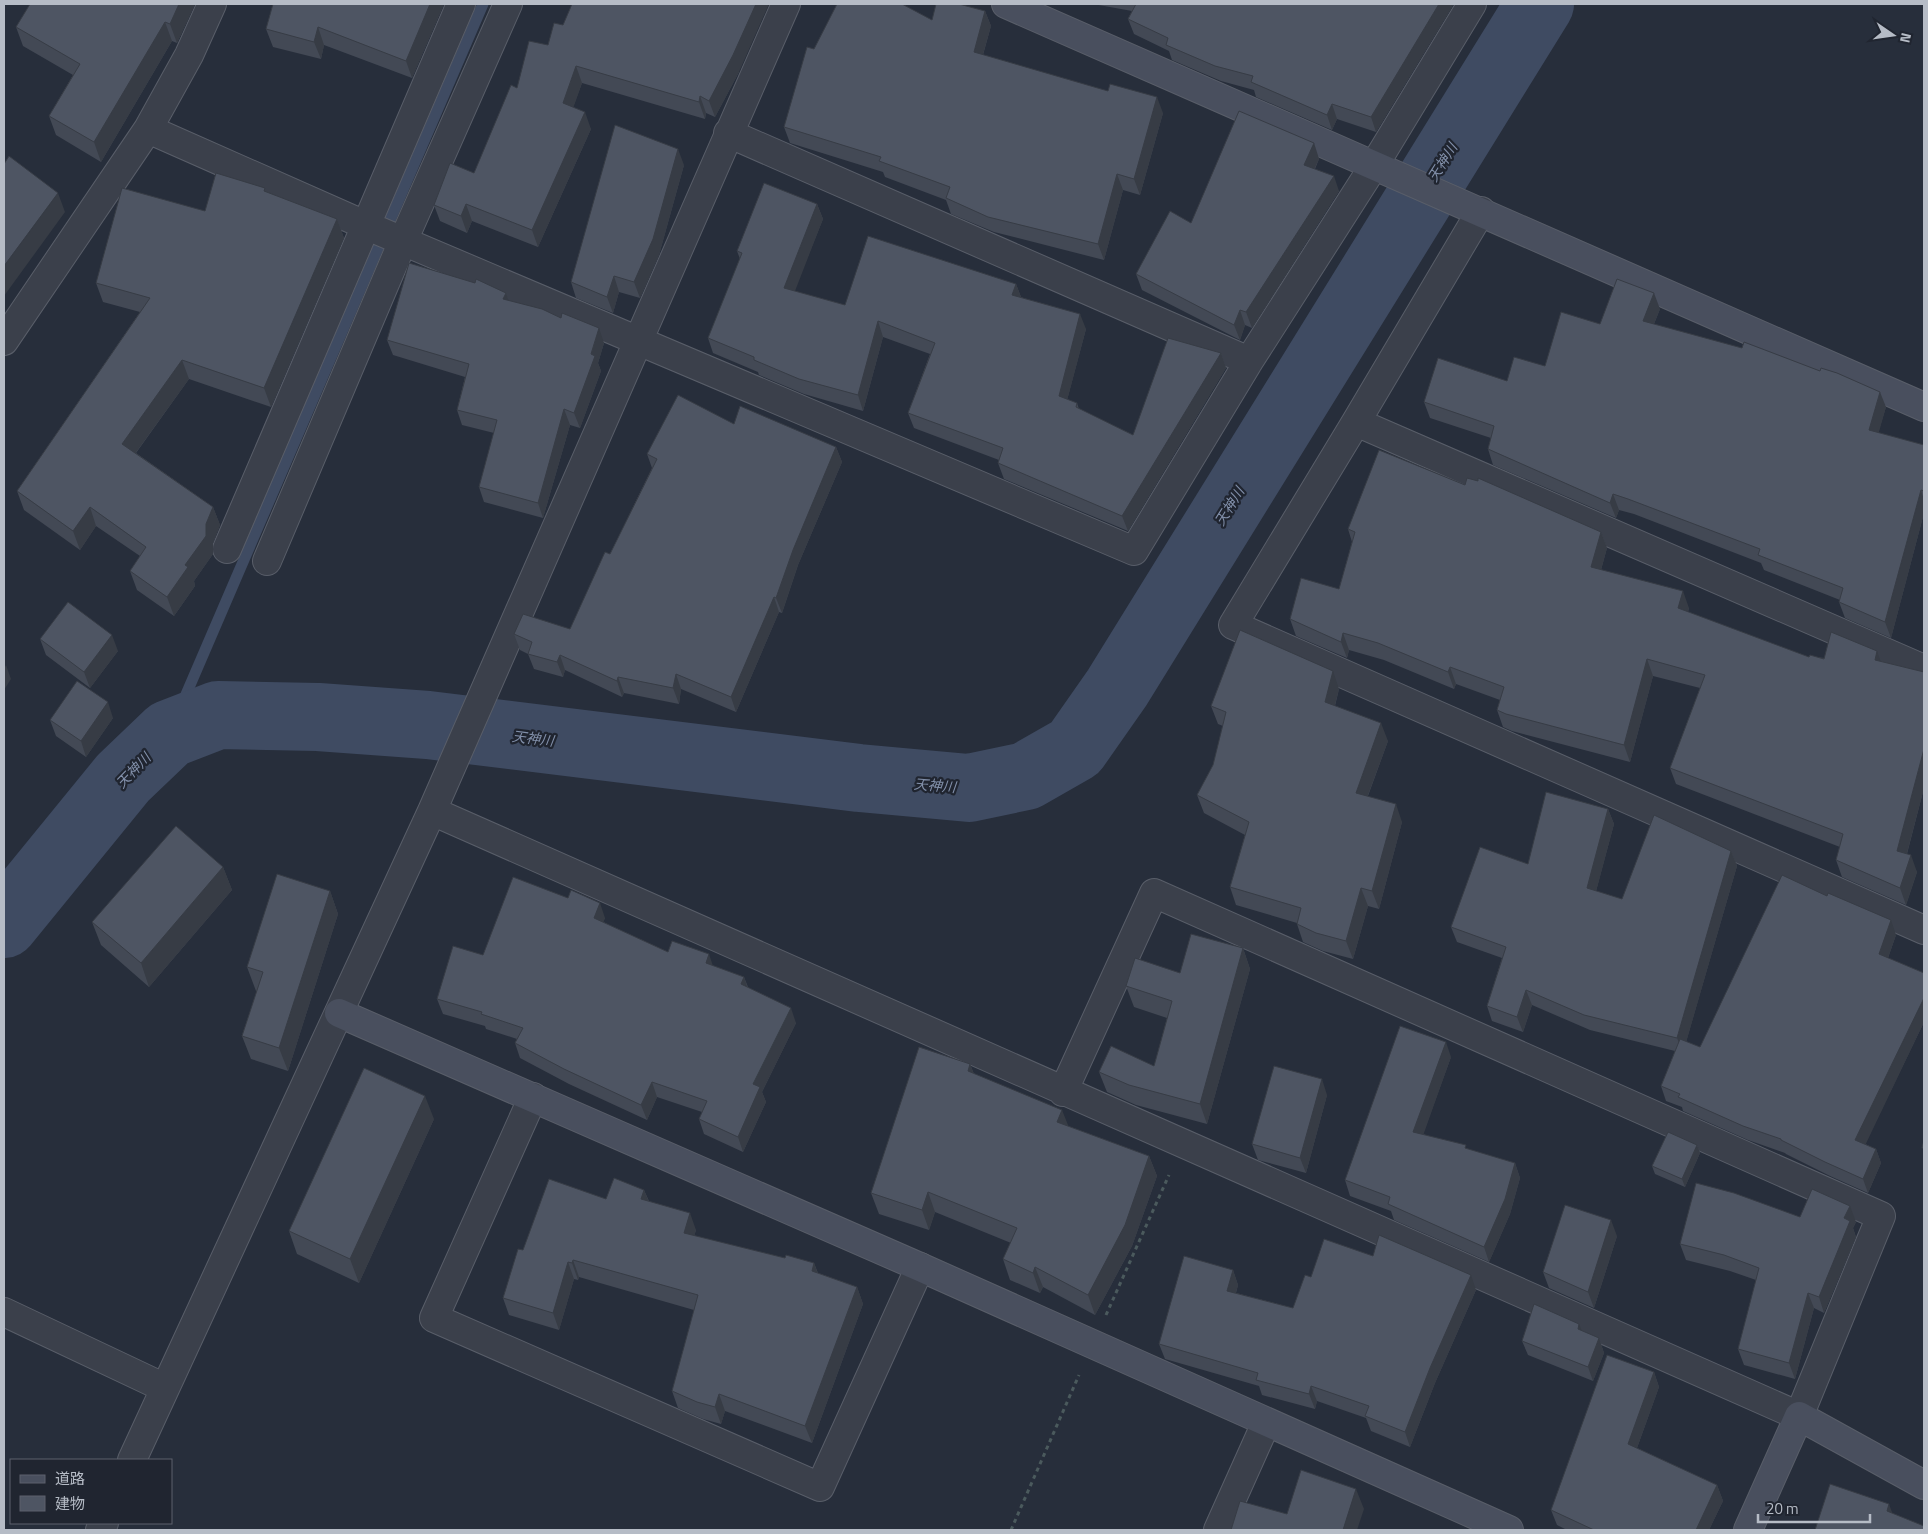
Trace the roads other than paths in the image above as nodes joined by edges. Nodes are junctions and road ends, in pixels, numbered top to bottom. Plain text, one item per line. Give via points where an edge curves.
1 (212, 4) edge
2 (461, 4) edge
3 (508, 4) edge
4 (786, 4) edge
5 (1006, 4) edge
6 (1472, 4) edge
7 (148, 129) junction
8 (728, 133) junction
9 (1375, 164) junction
10 (1481, 211) junction
11 (365, 226) junction
12 (403, 241) junction
13 (4, 341) edge
14 (638, 342) junction
15 (1249, 361) junction
16 (1924, 407) edge
17 (1356, 422) junction
18 (227, 549) dead end
19 (267, 562) dead end
20 (1924, 669) edge
21 (432, 811) junction
22 (1924, 930) edge
23 (339, 1013) junction
24 (1063, 1092) junction
25 (533, 1097) junction
26 (920, 1267) junction
27 (4, 1312) edge
28 (165, 1388) junction
29 (1799, 1416) junction
30 (1266, 1424) junction
31 (132, 1459) edge
32 (1924, 1485) edge
33 (1218, 1530) edge
34 (1509, 1530) edge
35 (1748, 1530) edge

1 - 7 street via 189,55
2 - 11 street
3 - 12 street
4 - 8 street
5 - 9 street
6 - 9 street
7 - 11 street
7 - 13 street
8 - 14 street
8 - 15 street
9 - 10 street
9 - 15 street
10 - 16 street
10 - 17 street
11 - 12 street
11 - 18 street
12 - 14 street
12 - 19 street
14 - 15 street via 1134,551
14 - 21 street
17 - 20 street
17 - 22 street via 1233,626
21 - 23 street
21 - 24 street
23 - 25 street
23 - 28 street
24 - 29 street
24 - 29 street via 1154,893 1881,1216
25 - 26 street
25 - 26 street via 434,1318 443,1322 820,1487
26 - 30 street
27 - 28 street
28 - 31 street
29 - 32 street
29 - 35 street
30 - 33 street
30 - 34 street

